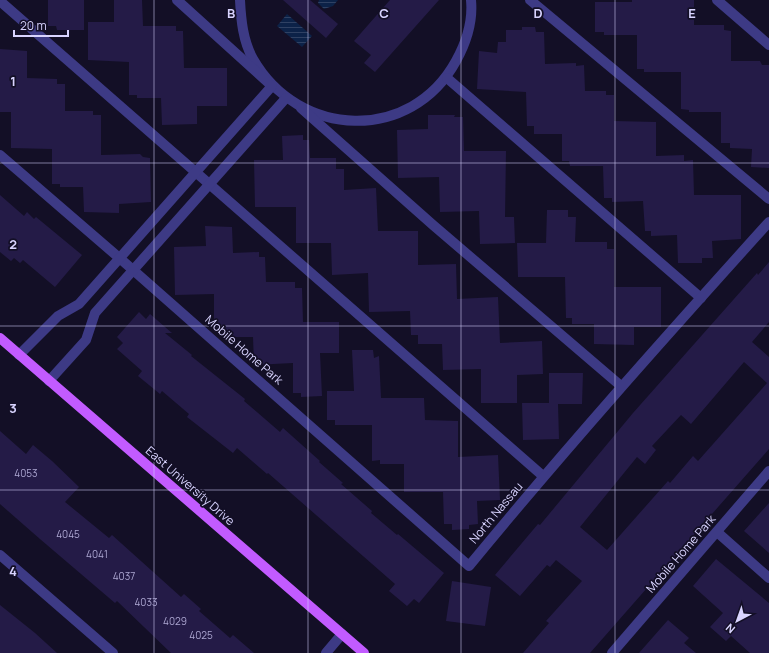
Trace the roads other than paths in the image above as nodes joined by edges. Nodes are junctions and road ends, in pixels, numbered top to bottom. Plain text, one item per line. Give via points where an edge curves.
1 (177, 0) edge
2 (240, 0) edge
3 (471, 0) edge
4 (530, 0) edge
5 (717, 0) edge
6 (0, 1) edge
7 (769, 45) edge
8 (447, 78) junction
9 (272, 86) junction
10 (286, 98) junction
11 (301, 108) junction
12 (0, 155) edge
13 (195, 171) junction
14 (209, 184) junction
15 (769, 199) edge
16 (769, 222) edge
17 (119, 258) junction
18 (133, 270) junction
19 (700, 298) junction
20 (0, 338) edge
21 (19, 355) junction
22 (49, 381) junction
23 (621, 386) junction
24 (769, 471) edge
25 (543, 476) junction
26 (717, 532) junction
27 (0, 555) edge
28 (469, 566) joint
29 (769, 578) edge
30 (342, 634) junction
31 (113, 653) edge
32 (326, 653) edge
33 (364, 653) edge
34 (612, 653) edge

1 - 9 street
2 - 9 street via 241,26 252,58
3 - 8 street via 472,9 465,46
4 - 15 street
5 - 7 street
6 - 13 street
8 - 11 street via 417,104 380,119 340,121
8 - 19 street
9 - 10 street
9 - 13 street
10 - 11 street
10 - 14 street
11 - 23 street
12 - 17 street, Mobile Home Park
13 - 14 street
13 - 17 street
14 - 18 street
14 - 25 street
16 - 19 street, North Nassau
17 - 18 street, Mobile Home Park
17 - 21 street via 79,304 58,316
18 - 22 street via 95,313 86,340
18 - 28 street, Mobile Home Park
19 - 23 street, North Nassau
20 - 21 main road, East University Drive
21 - 22 main road, East University Drive
22 - 30 main road, East University Drive
23 - 25 street, North Nassau
24 - 26 street, Mobile Home Park
25 - 28 street, North Nassau
26 - 29 street
26 - 34 street, Mobile Home Park
27 - 31 street
30 - 32 street
30 - 33 main road, East University Drive

